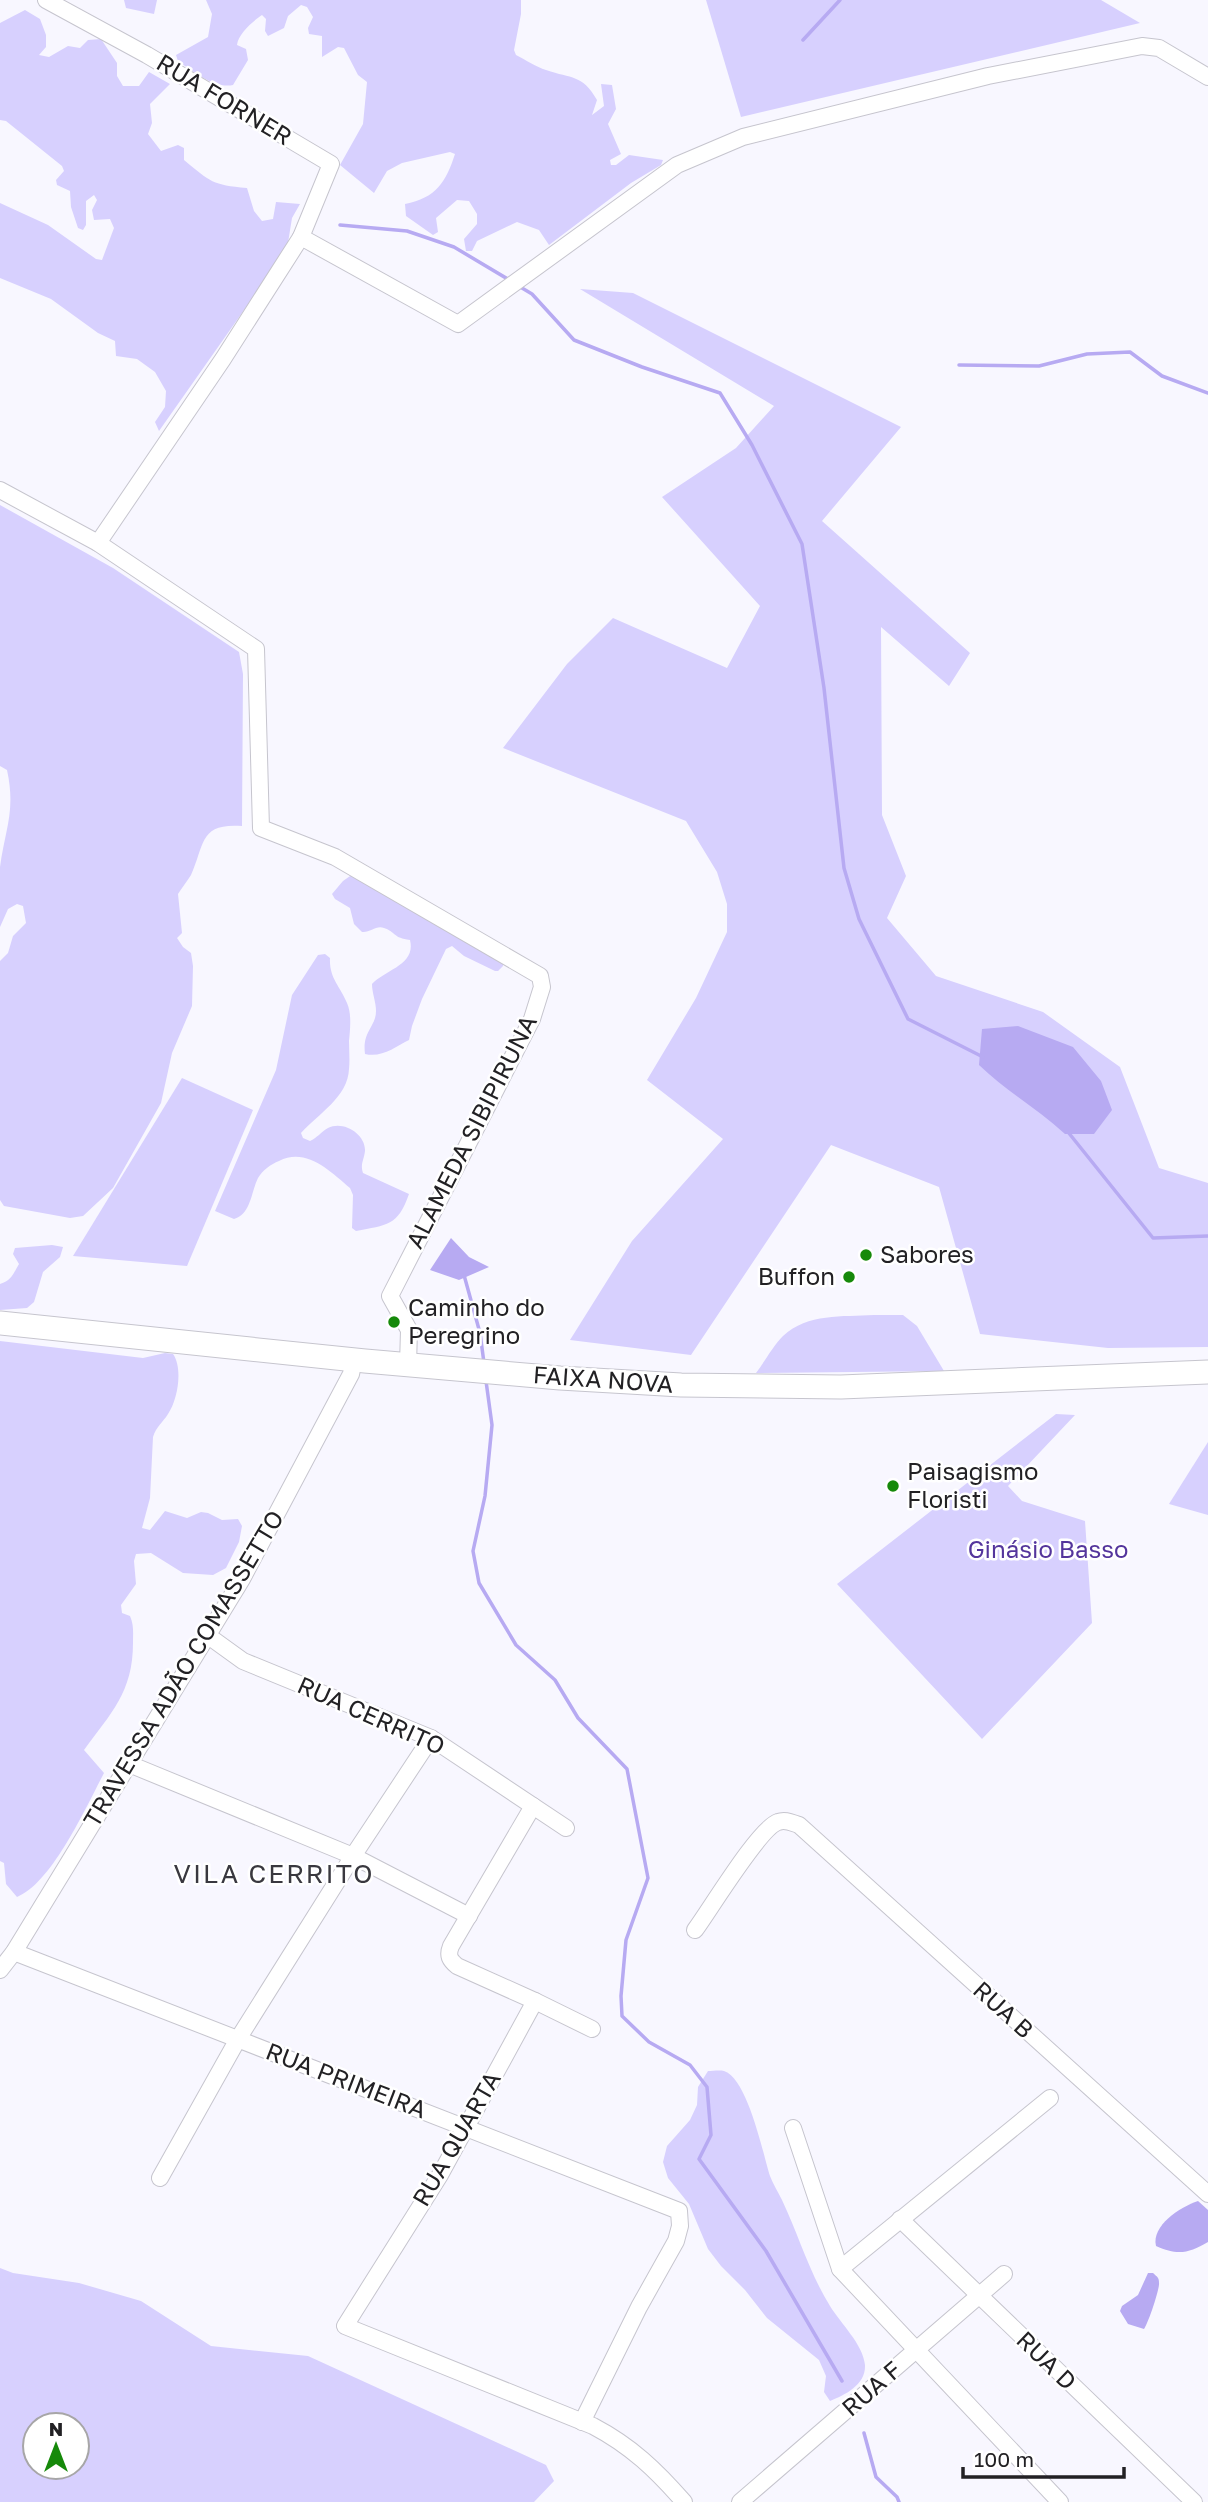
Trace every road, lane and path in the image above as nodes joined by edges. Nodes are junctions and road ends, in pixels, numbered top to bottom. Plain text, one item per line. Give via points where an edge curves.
1 (46, 0) edge
2 (1208, 77) edge
3 (301, 237) junction
4 (0, 490) edge
5 (98, 543) junction
6 (0, 1323) edge
7 (354, 1360) junction
8 (408, 1365) junction
9 (1208, 1371) edge
10 (207, 1635) junction
11 (431, 1738) junction
12 (129, 1764) junction
13 (533, 1806) junction
14 (566, 1828) dead end
15 (353, 1856) junction
16 (469, 1916) junction
17 (695, 1930) dead end
18 (14, 1952) junction
19 (0, 1970) edge
20 (535, 2001) junction
21 (592, 2029) dead end
22 (238, 2039) junction
23 (1050, 2098) dead end
24 (465, 2127) junction
25 (793, 2128) dead end
26 (160, 2178) dead end
27 (1208, 2194) edge
28 (900, 2220) junction
29 (840, 2269) junction
30 (1004, 2274) dead end
31 (978, 2296) junction
32 (916, 2351) junction
33 (582, 2422) junction
34 (684, 2502) edge
35 (740, 2502) edge
36 (1059, 2502) edge
37 (1194, 2502) edge

1 - 3 street, RUA FORNER via 331,164
2 - 3 street via 1158,48 1143,46 988,75 743,137 677,164 458,324
3 - 5 street
4 - 5 street, ALAMEDA SIBIPIRUNA
5 - 8 street, ALAMEDA SIBIPIRUNA via 256,649 261,828 335,857 542,980 532,1019 390,1296 409,1330
6 - 7 highway, FAIXA NOVA
7 - 8 highway, FAIXA NOVA
7 - 10 street, TRAVESSA ADÃO COMASSETTO via 351,1374 242,1579
8 - 9 highway, FAIXA NOVA via 730,1387 841,1387
10 - 11 street, RUA CERRITO via 243,1661
10 - 12 street, TRAVESSA ADÃO COMASSETTO
11 - 13 street, RUA CERRITO
11 - 15 street
12 - 15 street
12 - 18 street, TRAVESSA ADÃO COMASSETTO
13 - 14 street, RUA CERRITO
13 - 16 street
15 - 16 street
15 - 22 street
16 - 20 street via 448,1952 449,1959
17 - 27 street, RUA B via 773,1825 787,1821 799,1825
18 - 19 street, TRAVESSA ADÃO COMASSETTO
18 - 22 street, RUA PRIMEIRA
20 - 21 street
20 - 24 street, RUA QUARTA
22 - 24 street, RUA PRIMEIRA
22 - 26 street
23 - 28 street
24 - 33 street, RUA PRIMEIRA via 679,2211 676,2241
24 - 33 street, RUA QUARTA via 345,2326
25 - 29 street
28 - 29 street
28 - 31 street, RUA D
29 - 32 street
30 - 31 street, RUA F
31 - 32 street, RUA F
31 - 37 street, RUA D
32 - 35 street, RUA F
32 - 36 street
33 - 34 street via 639,2455

